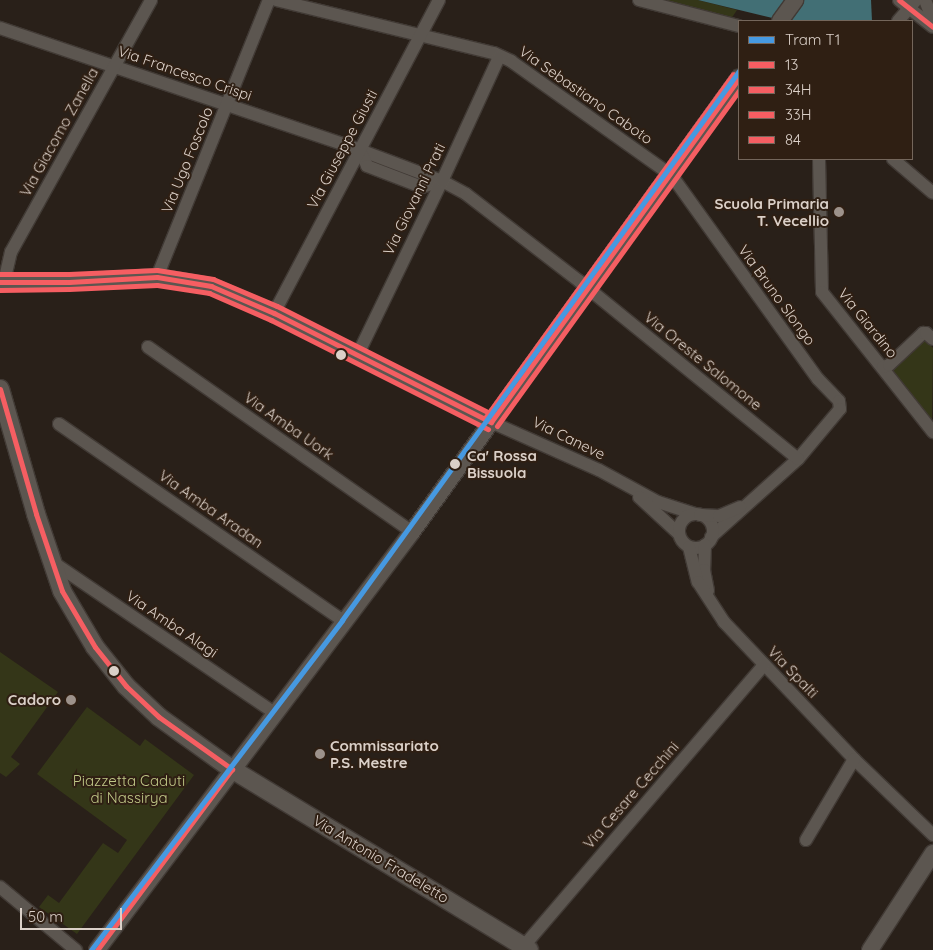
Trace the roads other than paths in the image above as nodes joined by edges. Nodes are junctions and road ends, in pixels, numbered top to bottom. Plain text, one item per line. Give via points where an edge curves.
1 (152, 0) edge
2 (269, 0) edge
3 (276, 0) edge
4 (439, 0) edge
5 (639, 0) edge
6 (795, 0) edge
7 (925, 0) edge
8 (908, 3) edge
9 (781, 20) edge
10 (899, 20) edge
11 (933, 21) edge
12 (738, 26) edge
13 (933, 27) edge
14 (0, 28) edge
15 (420, 34) junction
16 (499, 57) junction
17 (115, 66) junction
18 (738, 79) edge
19 (227, 105) junction
20 (360, 150) junction
21 (819, 160) edge
22 (894, 160) edge
23 (669, 174) junction
24 (442, 181) junction
25 (933, 193) edge
26 (157, 277) junction
27 (2, 282) edge
28 (588, 288) junction
29 (274, 313) junction
30 (929, 336) edge
31 (148, 347) dead end
32 (357, 356) junction
33 (883, 367) junction
34 (0, 389) edge
35 (840, 409) joint
36 (491, 422) junction
37 (59, 424) dead end
38 (933, 432) edge
39 (798, 459) junction
40 (630, 489) junction
41 (753, 499) junction
42 (697, 515) junction
43 (412, 532) junction
44 (679, 534) junction
45 (708, 541) junction
46 (689, 547) junction
47 (51, 560) junction
48 (712, 606) junction
49 (345, 622) junction
50 (764, 665) junction
51 (276, 714) junction
52 (854, 759) junction
53 (232, 769) junction
54 (933, 835) edge
55 (806, 840) dead end
56 (933, 852) edge
57 (0, 887) edge
58 (526, 948) edge
59 (76, 950) edge
60 (97, 950) edge
61 (870, 950) edge

1 - 17 street, Via Giacomo Zanella
2 - 19 street, Via Ugo Foscolo
3 - 15 street, Via Sebastiano Caboto
4 - 15 street, Via Giuseppe Giusti
5 - 12 street
6 - 9 street
7 - 11 street
8 - 10 street
8 - 13 street
14 - 17 street, Via Francesco Crispi
15 - 16 street, Via Sebastiano Caboto
15 - 20 street, Via Giuseppe Giusti
16 - 23 street, Via Sebastiano Caboto via 511,61
16 - 24 street, Via Giovanni Prati
17 - 19 street, Via Francesco Crispi
17 - 27 street, Via Giacomo Zanella via 11,252
18 - 23 street
19 - 20 street, Via Francesco Crispi
19 - 26 street, Via Ugo Foscolo
20 - 24 street, Via Francesco Crispi
20 - 29 street, Via Giuseppe Giusti
21 - 33 street, Via Giardino via 822,292
22 - 25 street
23 - 28 street
23 - 35 street, Via Bruno Slongo via 818,379 839,400
24 - 28 street via 466,194
24 - 32 street, Via Giovanni Prati
26 - 27 street
26 - 29 street via 211,286
28 - 36 street
28 - 39 street, Via Oreste Salomone
29 - 32 street
30 - 33 street
31 - 43 street, Via Amba Uork
32 - 36 street
33 - 38 street, Via Giardino
34 - 47 main road, Via Antonio Fradeletto
35 - 39 street, Via Caneve
36 - 40 street, Via Caneve via 599,470
36 - 43 street
37 - 49 street, Via Amba Aradan
39 - 41 street, Via Caneve
40 - 42 street, Via Caneve
40 - 44 street, Via Caneve
41 - 42 street, Via Caneve via 730,513
41 - 45 street, Via Caneve
42 - 44 street via 684,519
42 - 45 street via 712,526
43 - 49 street
44 - 46 street
45 - 46 street via 700,547
45 - 48 street, Via Spalti via 704,570
46 - 48 street, Via Spalti via 698,582
47 - 51 street, Via Amba Alagi
47 - 53 main road, Via Antonio Fradeletto via 71,608 95,647 126,686 159,717
48 - 50 street, Via Spalti
49 - 51 street
50 - 52 street, Via Spalti
50 - 58 street, Via Cesare Cecchini
51 - 53 street
52 - 54 street, Via Spalti
52 - 55 street
53 - 58 main road, Via Antonio Fradeletto
53 - 60 street
56 - 61 street
57 - 59 street

